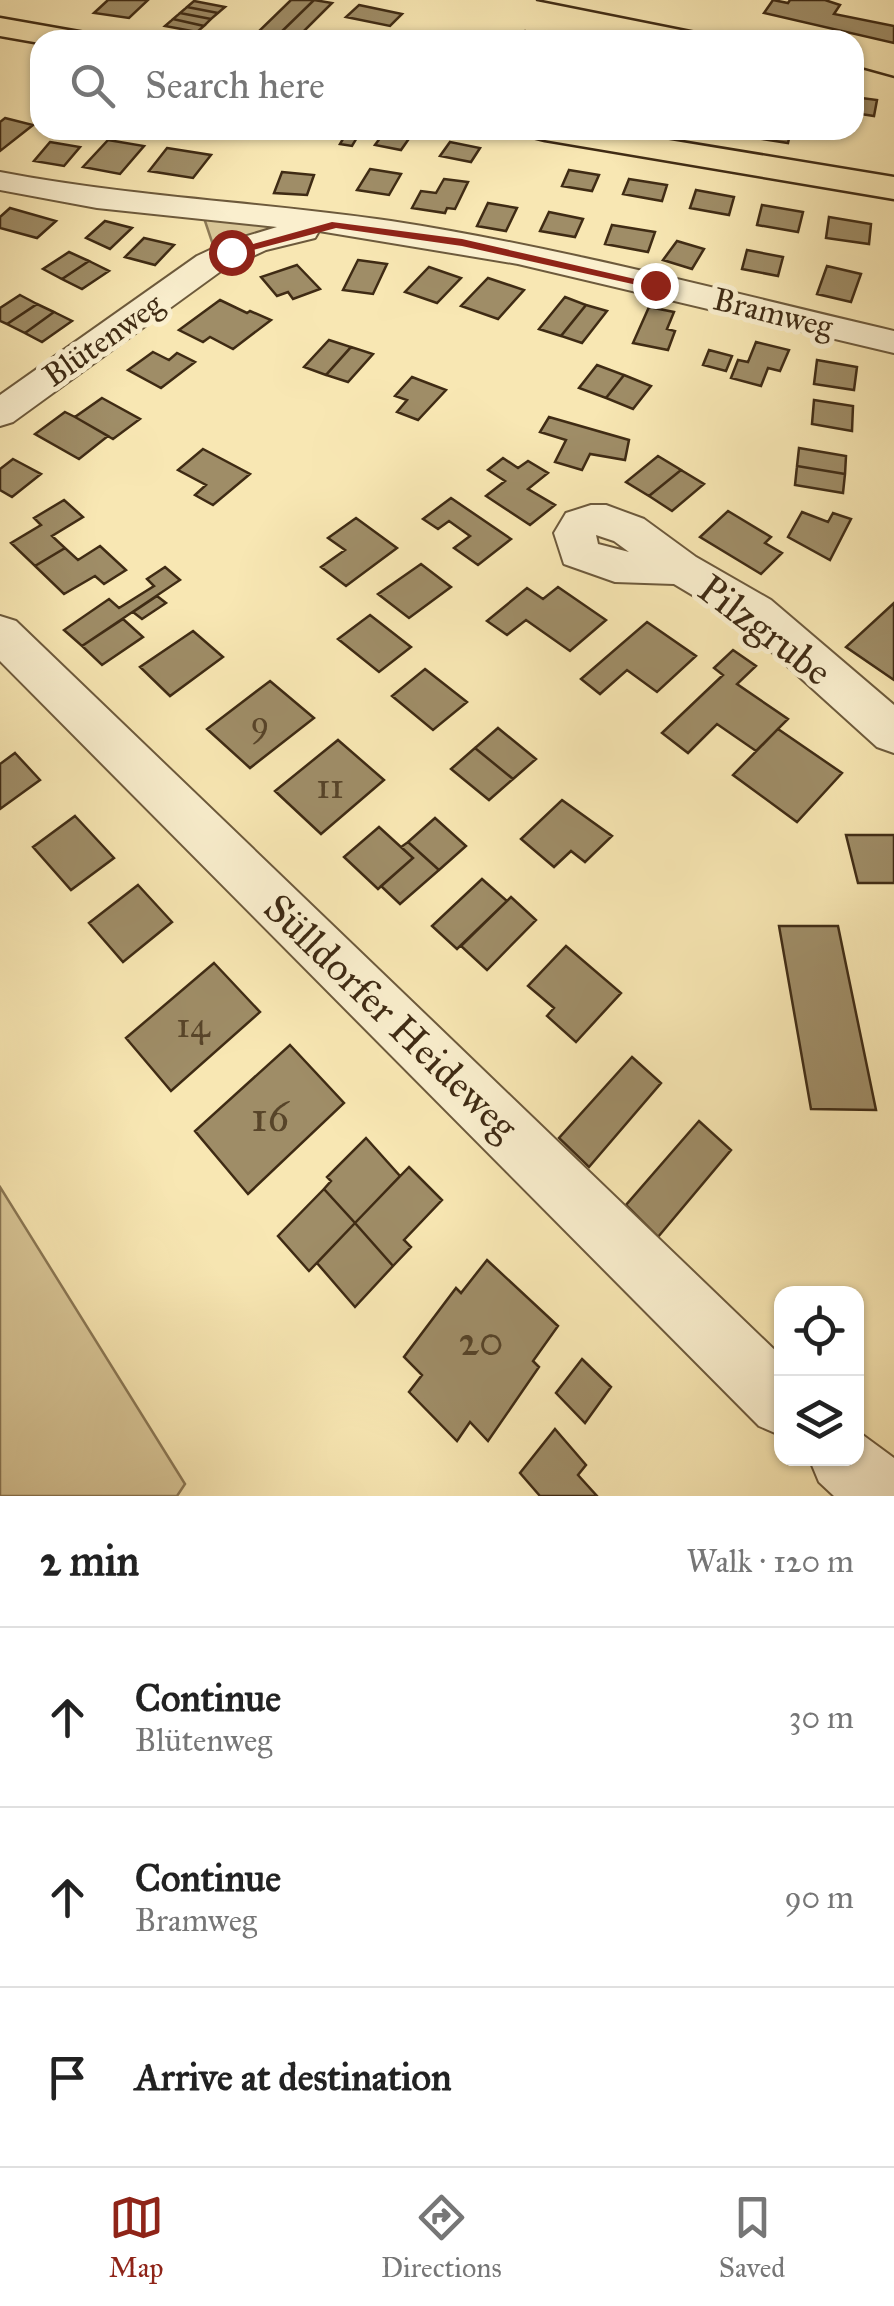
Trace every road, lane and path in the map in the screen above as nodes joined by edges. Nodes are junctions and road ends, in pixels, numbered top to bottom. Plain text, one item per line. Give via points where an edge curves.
1 (0, 27) edge
2 (30, 32) edge
3 (605, 140) edge
4 (0, 181) edge
5 (894, 188) edge
6 (176, 210) junction
7 (336, 224) junction
8 (203, 264) junction
9 (894, 342) edge
10 (0, 413) edge
11 (682, 568) dead end
12 (0, 633) edge
13 (894, 733) edge
14 (774, 1395) edge
15 (853, 1466) edge
16 (885, 1496) edge

1 - 2 main road
3 - 5 main road
4 - 6 street, Bramweg
6 - 7 street, Bramweg
6 - 8 street, Blütenweg via 194,222
7 - 8 street, Blütenweg
7 - 9 street, Bramweg via 462,242
8 - 10 street, Blütenweg
11 - 13 street, Pilzgrube via 756,612
12 - 14 street, Sülldorfer Heideweg
15 - 16 street

